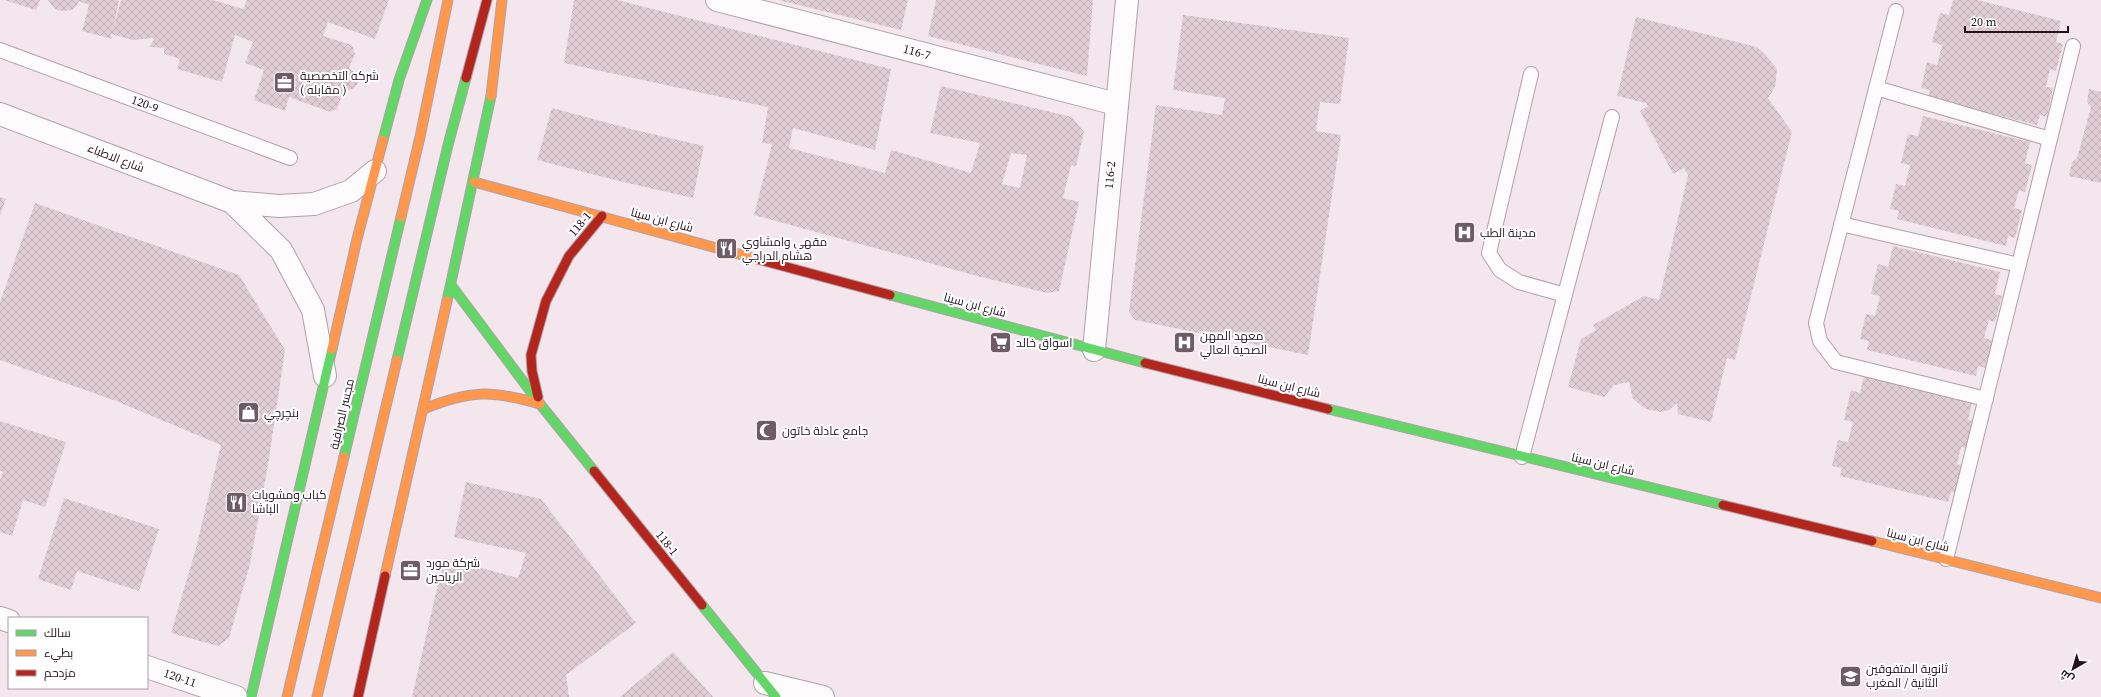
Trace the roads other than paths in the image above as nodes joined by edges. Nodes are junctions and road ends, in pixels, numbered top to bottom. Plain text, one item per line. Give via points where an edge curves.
1 (427, 0) edge
2 (448, 0) edge
3 (487, 0) edge
4 (502, 0) edge
5 (717, 0) edge
6 (1127, 0) edge
7 (1896, 11) dead end
8 (2073, 46) dead end
9 (0, 50) edge
10 (1531, 74) dead end
11 (1876, 88) junction
12 (1116, 104) junction
13 (0, 114) edge
14 (1612, 117) dead end
15 (2050, 138) junction
16 (290, 158) dead end
17 (374, 171) junction
18 (474, 182) junction
19 (232, 202) junction
20 (602, 216) junction
21 (1841, 224) junction
22 (2019, 265) junction
23 (451, 285) junction
24 (1565, 295) junction
25 (1094, 350) junction
26 (325, 376) junction
27 (1986, 399) junction
28 (540, 404) junction
29 (424, 409) junction
30 (1522, 457) junction
31 (1946, 559) junction
32 (2101, 598) edge
33 (148, 667) edge
34 (771, 690) edge
35 (236, 697) edge
36 (251, 697) edge
37 (287, 697) edge
38 (317, 697) edge
39 (358, 697) edge
40 (823, 697) edge

1 - 17 main road via 399,80
2 - 37 main road, مجسر الصرافية via 420,138
3 - 38 main road via 448,146
4 - 18 main road via 491,95
5 - 12 street, 116-7
6 - 12 street, 116-2
7 - 11 lane
8 - 15 lane
9 - 16 lane, 120-9
10 - 24 lane via 1489,254 1500,270 1519,282
11 - 15 lane
11 - 21 lane
12 - 25 street, 116-2
13 - 19 street, شارع الاطباء
14 - 24 lane
15 - 22 lane
17 - 19 street via 351,191 314,204 279,206
17 - 26 main road
18 - 20 main road, شارع ابن سينا
18 - 23 main road
19 - 26 street via 281,250 299,283 313,310
20 - 25 main road, شارع ابن سينا
20 - 28 main road, 118-1 via 562,266 542,309 531,356 533,380
21 - 22 lane
21 - 27 lane via 1816,323 1820,341 1836,362
22 - 27 lane
23 - 28 main road, 118-1
23 - 29 main road
24 - 30 lane
25 - 30 main road, شارع ابن سينا
26 - 36 main road
27 - 31 lane
28 - 29 main road via 512,395 482,392 452,397
28 - 34 main road, 118-1
29 - 39 main road
30 - 31 main road, شارع ابن سينا
31 - 32 main road, شارع ابن سينا
33 - 35 street, 120-11
34 - 40 street

